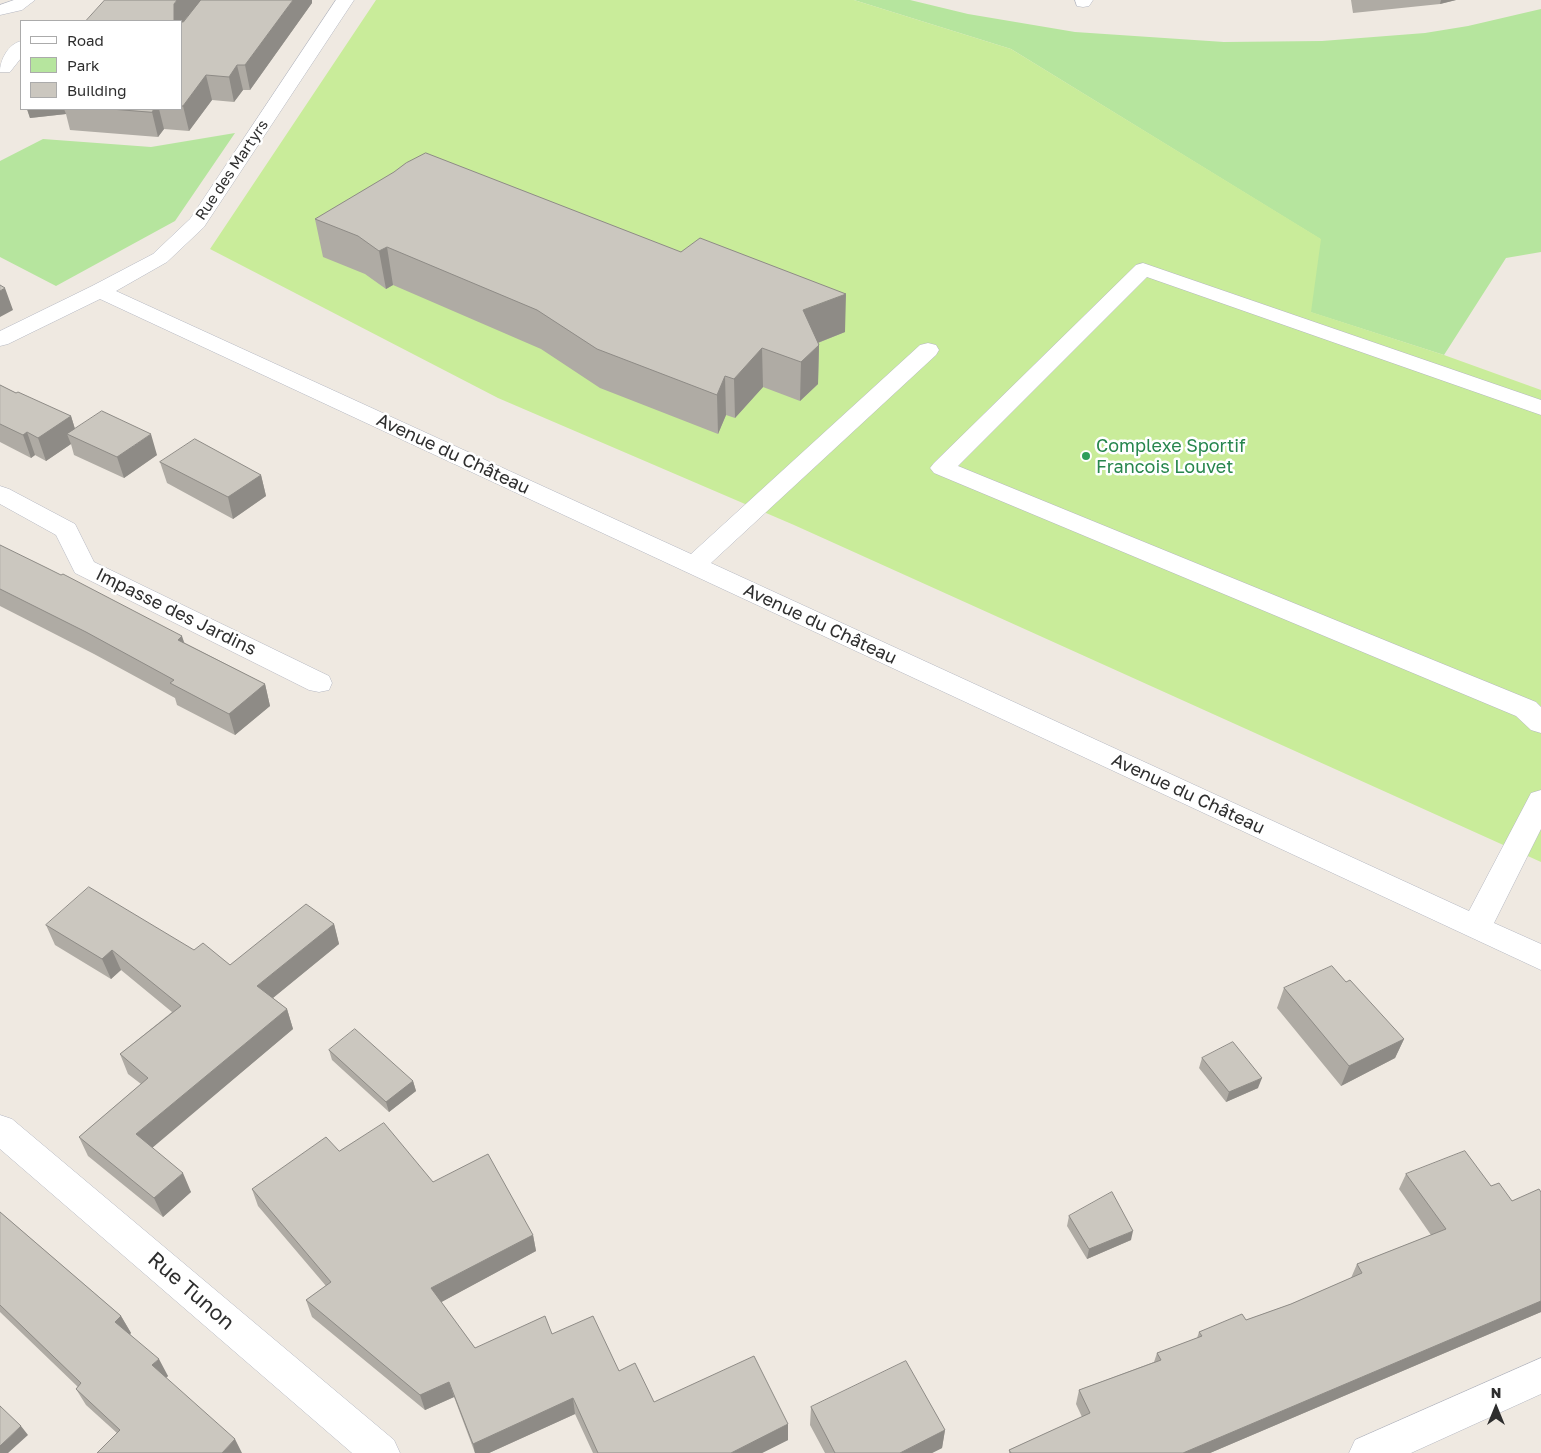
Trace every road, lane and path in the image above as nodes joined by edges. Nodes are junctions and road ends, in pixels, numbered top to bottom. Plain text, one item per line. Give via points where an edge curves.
1 (26, 0) edge
2 (345, 0) edge
3 (2, 10) edge
4 (23, 20) edge
5 (20, 47) edge
6 (4, 68) dead end
7 (100, 291) junction
8 (0, 339) edge
9 (928, 350) dead end
10 (1541, 408) edge
11 (0, 494) edge
12 (693, 566) junction
13 (319, 683) dead end
14 (1541, 723) edge
15 (1541, 801) edge
16 (1476, 928) junction
17 (1541, 958) edge
18 (0, 1129) edge
19 (1541, 1376) edge
20 (381, 1453) edge
21 (1368, 1453) edge

1 - 3 street
2 - 7 street, Rue des Martyrs via 197,223 160,258
3 - 4 street
5 - 6 street
7 - 8 street, Rue des Martyrs
7 - 12 street, Avenue du Château
9 - 12 street
10 - 14 street via 1143,269 942,468 1526,708
11 - 13 street, Impasse des Jardins via 66,530 84,567
12 - 16 street, Avenue du Château
15 - 16 street
16 - 17 street, Avenue du Château
18 - 20 street, Rue Tunon
19 - 21 street

